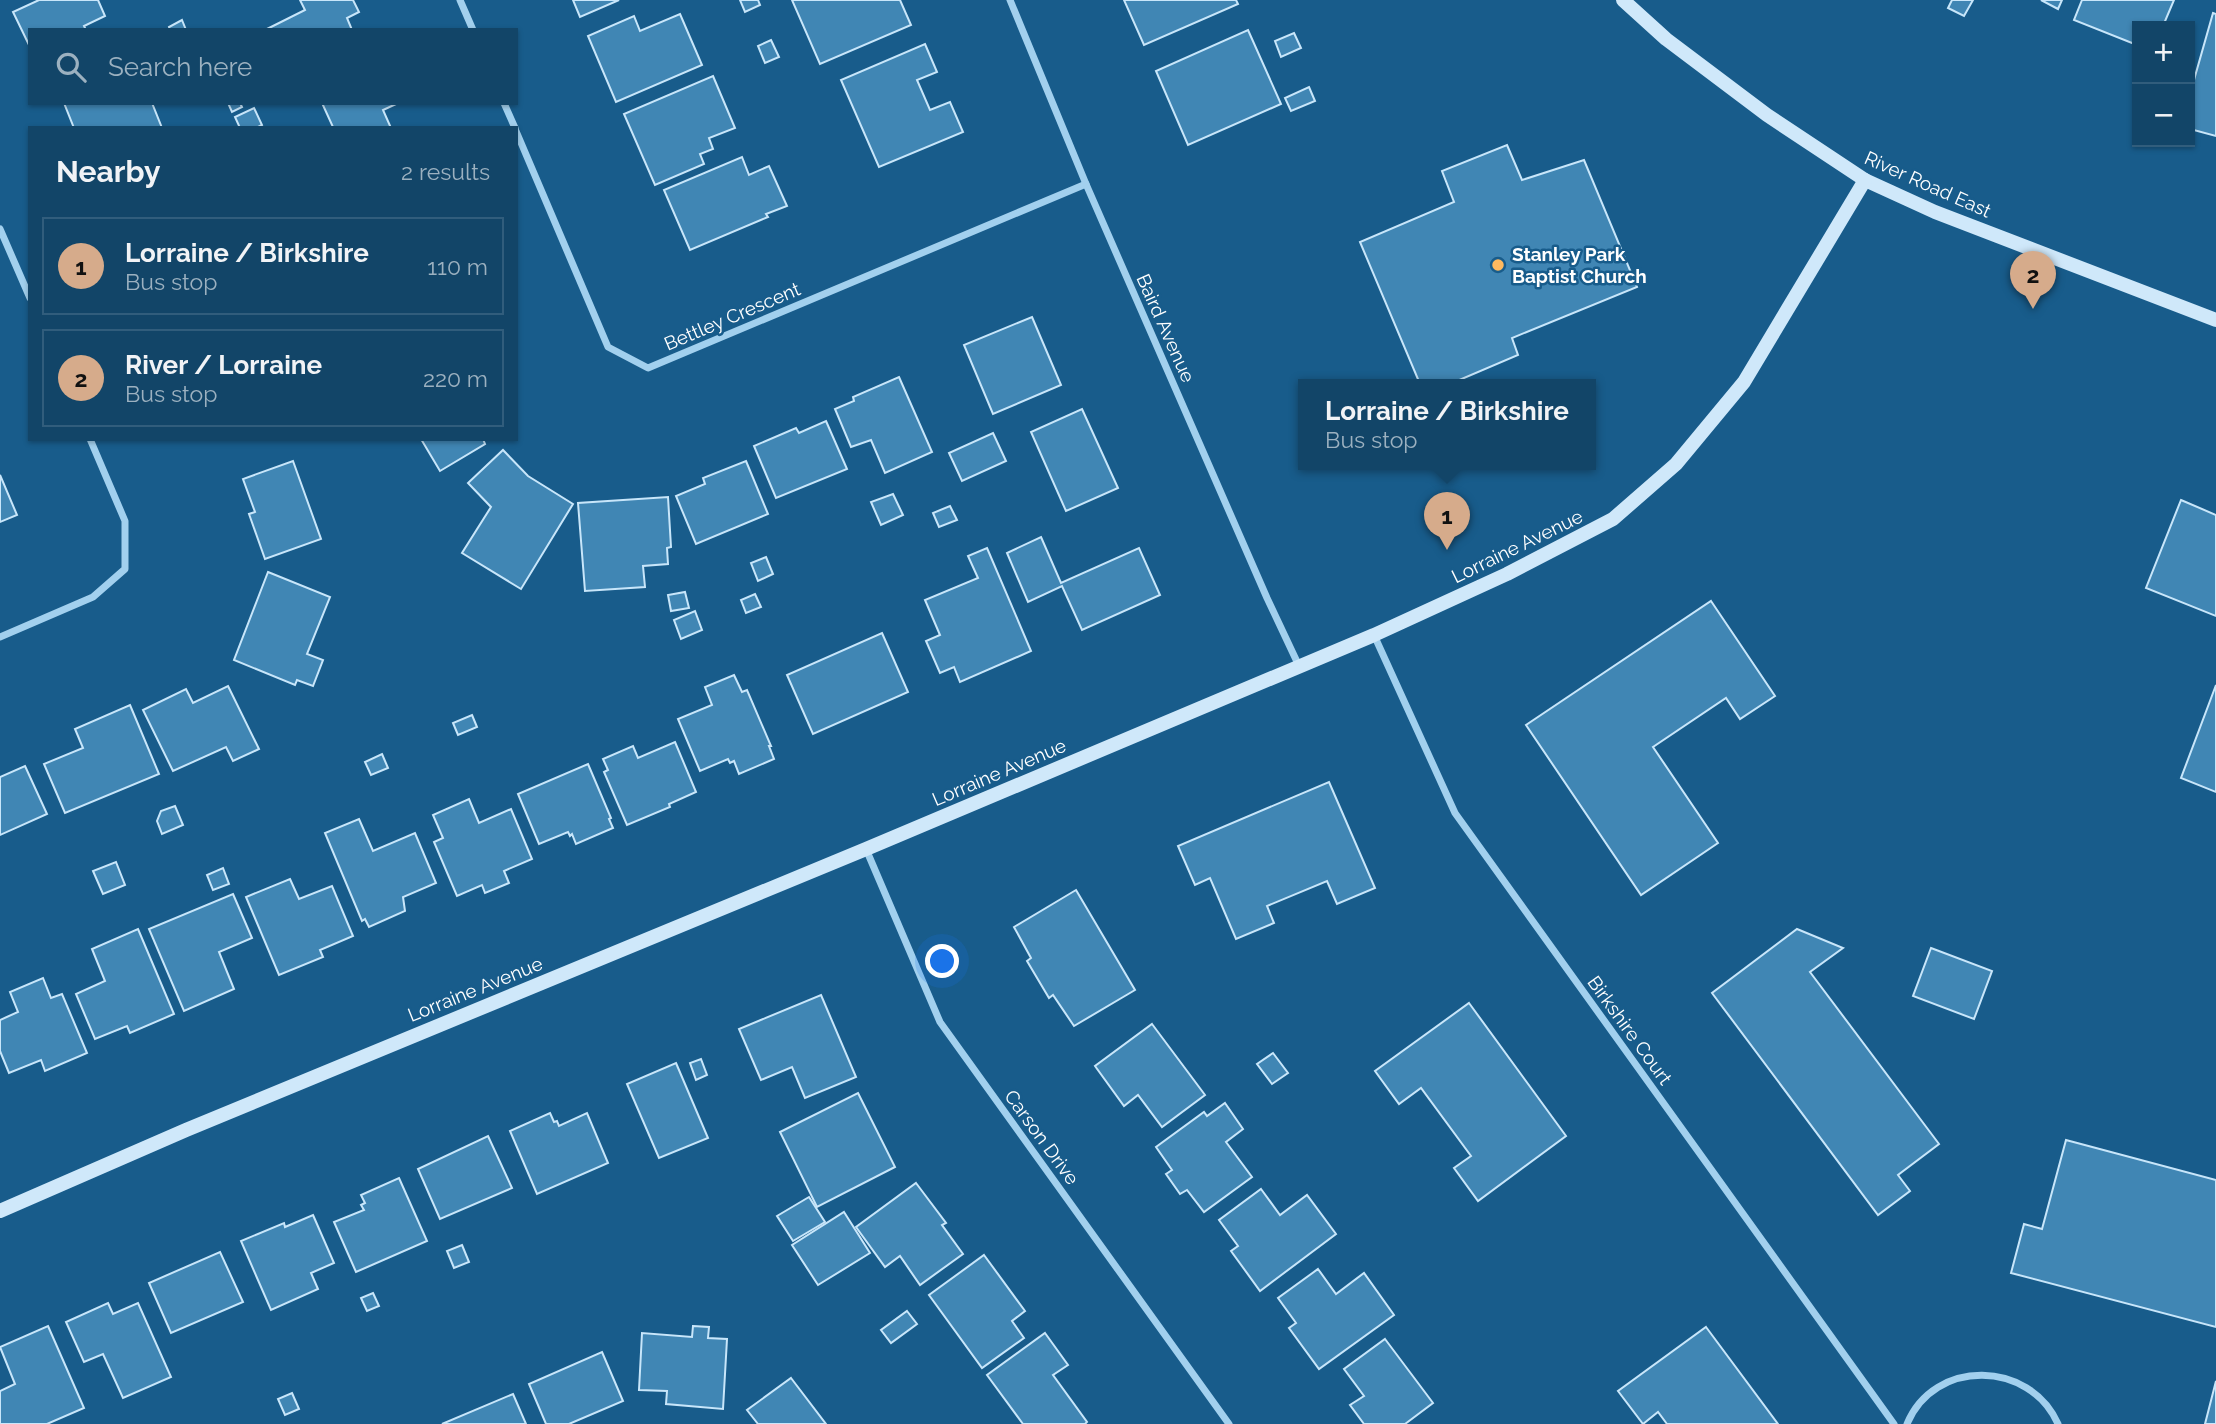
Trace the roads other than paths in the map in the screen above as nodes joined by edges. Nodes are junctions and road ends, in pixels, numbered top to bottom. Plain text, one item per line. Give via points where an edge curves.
1 (460, 0) edge
2 (1010, 0) edge
3 (1623, 0) edge
4 (472, 28) edge
5 (505, 105) edge
6 (515, 126) edge
7 (518, 134) edge
8 (1865, 180) junction
9 (1086, 184) junction
10 (0, 229) edge
11 (28, 293) edge
12 (2216, 320) edge
13 (91, 441) edge
14 (1374, 635) junction
15 (0, 637) edge
16 (1299, 666) junction
17 (866, 849) junction
18 (0, 1211) edge
19 (1229, 1424) edge
20 (1894, 1424) edge
21 (1907, 1424) edge
22 (2058, 1424) edge

1 - 4 street
2 - 9 street, Baird Avenue
3 - 8 street, River Road East via 1665,39
5 - 6 street, Bettley Crescent
7 - 9 street, Bettley Crescent via 608,347 648,368
8 - 12 street, River Road East via 1935,212
8 - 14 street, Lorraine Avenue via 1744,382 1676,464 1613,519
9 - 16 street, Baird Avenue
10 - 11 street
13 - 15 street via 125,521 125,569 93,597
14 - 16 street, Lorraine Avenue
14 - 20 street, Birkshire Court via 1455,813
16 - 17 street, Lorraine Avenue
17 - 18 street, Lorraine Avenue
17 - 19 street, Carson Drive via 940,1022
21 - 22 street via 1930,1393 1955,1378 1991,1374 2019,1382 2042,1399

